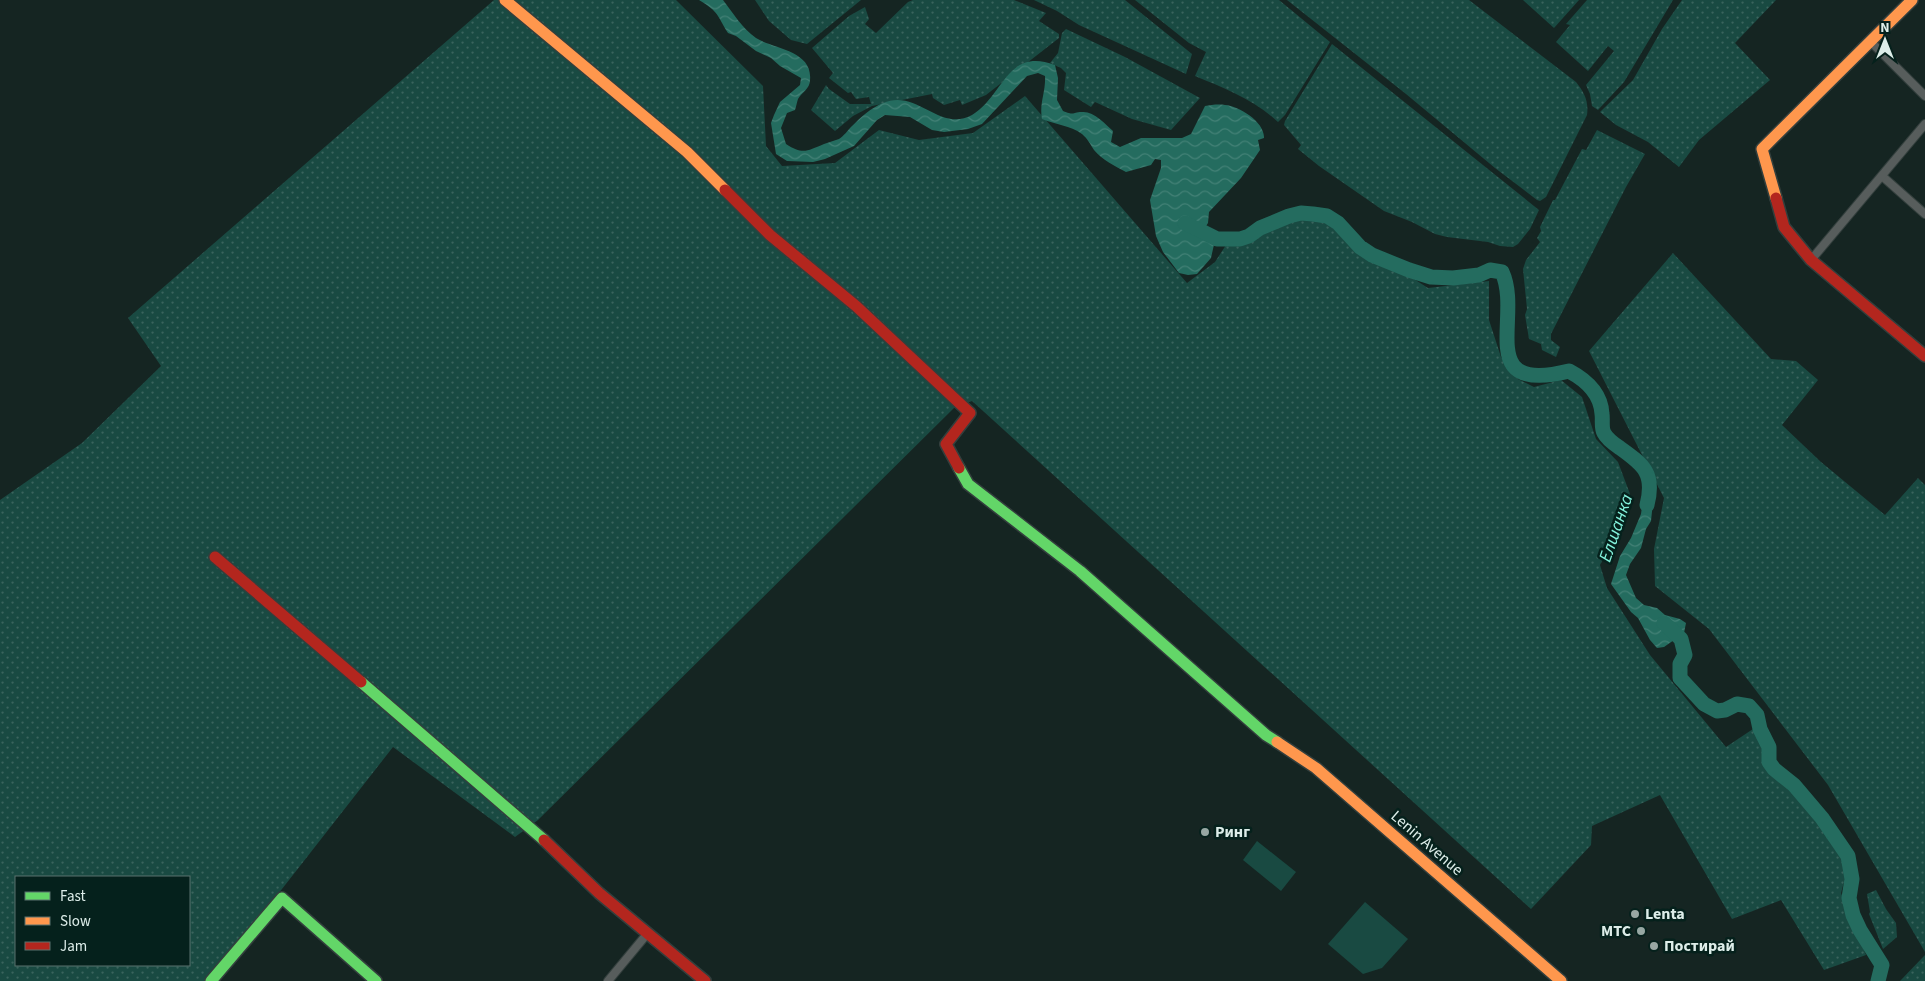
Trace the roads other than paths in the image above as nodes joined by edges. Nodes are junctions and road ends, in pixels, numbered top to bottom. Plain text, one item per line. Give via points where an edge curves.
1 (505, 0) edge
2 (1912, 0) edge
3 (1870, 41) junction
4 (1925, 96) edge
5 (1925, 124) edge
6 (1882, 176) junction
7 (1925, 214) edge
8 (1811, 260) junction
9 (1925, 356) edge
10 (215, 557) dead end
11 (647, 934) junction
12 (211, 981) edge
13 (376, 981) edge
14 (608, 981) edge
15 (705, 981) edge
16 (1561, 981) edge

1 - 16 street, Lenin Avenue via 687,152 770,235 856,306 970,412 946,444 968,484 1080,571 1266,735 1316,768
2 - 3 street
3 - 4 street
3 - 8 street via 1762,149 1784,227
5 - 6 street
6 - 7 street
6 - 8 street
8 - 9 street
10 - 11 street via 541,836
11 - 14 street
11 - 15 street
12 - 13 street via 282,898

